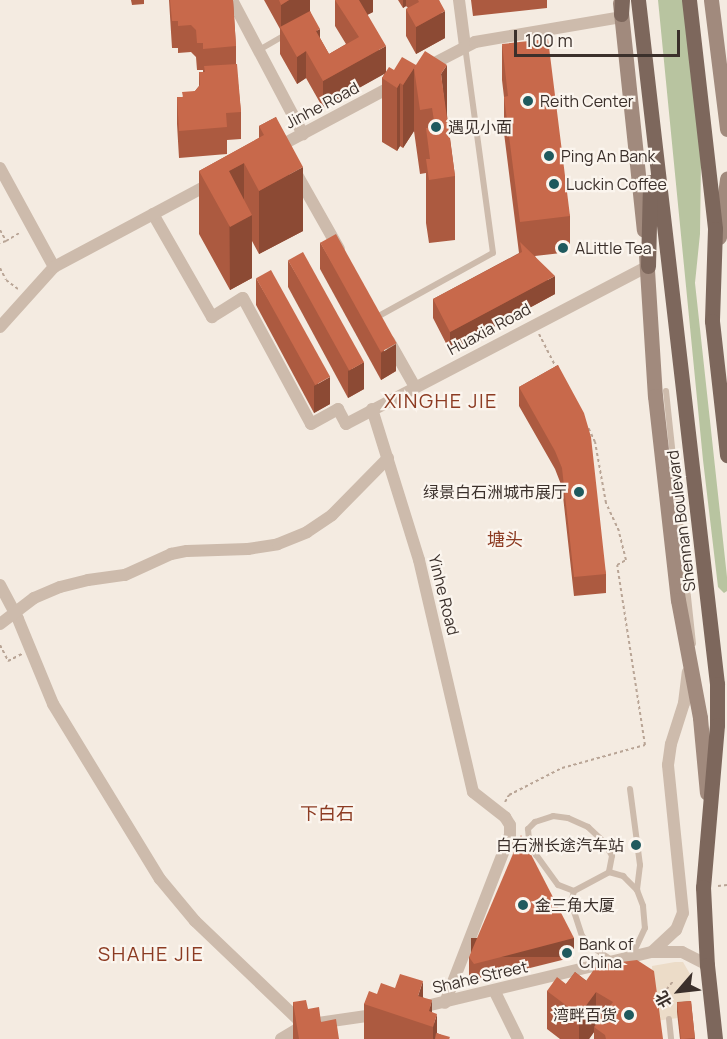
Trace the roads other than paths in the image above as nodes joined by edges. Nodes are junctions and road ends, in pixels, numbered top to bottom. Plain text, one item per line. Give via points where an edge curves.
1 (232, 0) edge
2 (459, 0) edge
3 (638, 0) edge
4 (689, 0) edge
5 (711, 0) edge
6 (621, 8) edge
7 (298, 28) edge
8 (465, 46) junction
9 (258, 50) junction
10 (649, 104) junction
11 (727, 129) edge
12 (303, 134) junction
13 (261, 156) edge
14 (287, 156) junction
15 (0, 168) edge
16 (222, 177) edge
17 (727, 179) edge
18 (153, 214) junction
19 (716, 255) junction
20 (343, 257) edge
21 (648, 266) junction
22 (54, 267) junction
23 (374, 312) joint
24 (0, 327) edge
25 (415, 387) junction
26 (666, 391) dead end
27 (372, 409) junction
28 (727, 455) edge
29 (387, 458) junction
30 (0, 585) edge
31 (14, 612) junction
32 (0, 624) edge
33 (688, 654) junction
34 (718, 707) junction
35 (700, 718) junction
36 (727, 720) edge
37 (630, 789) dead end
38 (710, 818) junction
39 (609, 872) junction
40 (637, 890) junction
41 (574, 891) junction
42 (652, 952) junction
43 (632, 957) junction
44 (614, 962) junction
45 (707, 965) junction
46 (495, 992) junction
47 (445, 1003) junction
48 (669, 1019) dead end
49 (304, 1025) junction
50 (281, 1039) edge
51 (518, 1039) edge
52 (671, 1039) edge
53 (715, 1039) edge

1 - 9 street
2 - 8 street
3 - 10 main road, Shennan Boulevard
4 - 19 main road
5 - 11 main road
6 - 8 street, Jinhe Road
6 - 21 main road
7 - 9 lane
8 - 12 street, Jinhe Road
8 - 23 lane via 493,254
9 - 12 street
10 - 21 main road
10 - 34 main road, Shennan Boulevard
12 - 14 street, Jinhe Road
13 - 14 street, Jinhe Road
14 - 20 street
15 - 22 street
16 - 18 street
17 - 19 main road
18 - 22 street
18 - 27 street, Huaxia Road via 212,317 243,298 311,424 338,410 346,424
19 - 28 main road via 712,321
21 - 25 street, Huaxia Road
21 - 33 main road via 655,396 678,600
22 - 24 street
23 - 25 street
25 - 27 street, Huaxia Road
26 - 35 lane
27 - 29 street, Yinhe Road
29 - 31 street via 332,514 278,544 171,554 125,575 60,586
29 - 47 street, Yinhe Road via 419,560 473,792 510,825 510,836
30 - 31 street
31 - 32 street
31 - 49 street via 67,730 160,879 195,921
33 - 35 main road
33 - 42 street via 686,692 668,765 682,913 676,930
34 - 36 main road
34 - 38 main road, Shennan Boulevard
35 - 38 main road
37 - 40 lane via 640,865
38 - 45 main road, Shennan Boulevard via 703,887
39 - 40 lane via 623,876
39 - 41 lane
39 - 41 lane via 612,856 588,827 553,816 535,822 528,829 536,855 558,885
40 - 43 lane via 645,928
41 - 44 lane via 570,903 582,936
42 - 43 street, Shahe Street
42 - 45 street via 682,952
43 - 44 street, Shahe Street
44 - 46 street, Shahe Street
45 - 53 main road, Shennan Boulevard
46 - 47 street, Shahe Street
46 - 51 street
47 - 49 street, Shahe Street
48 - 52 lane
49 - 50 street, Shahe Street

